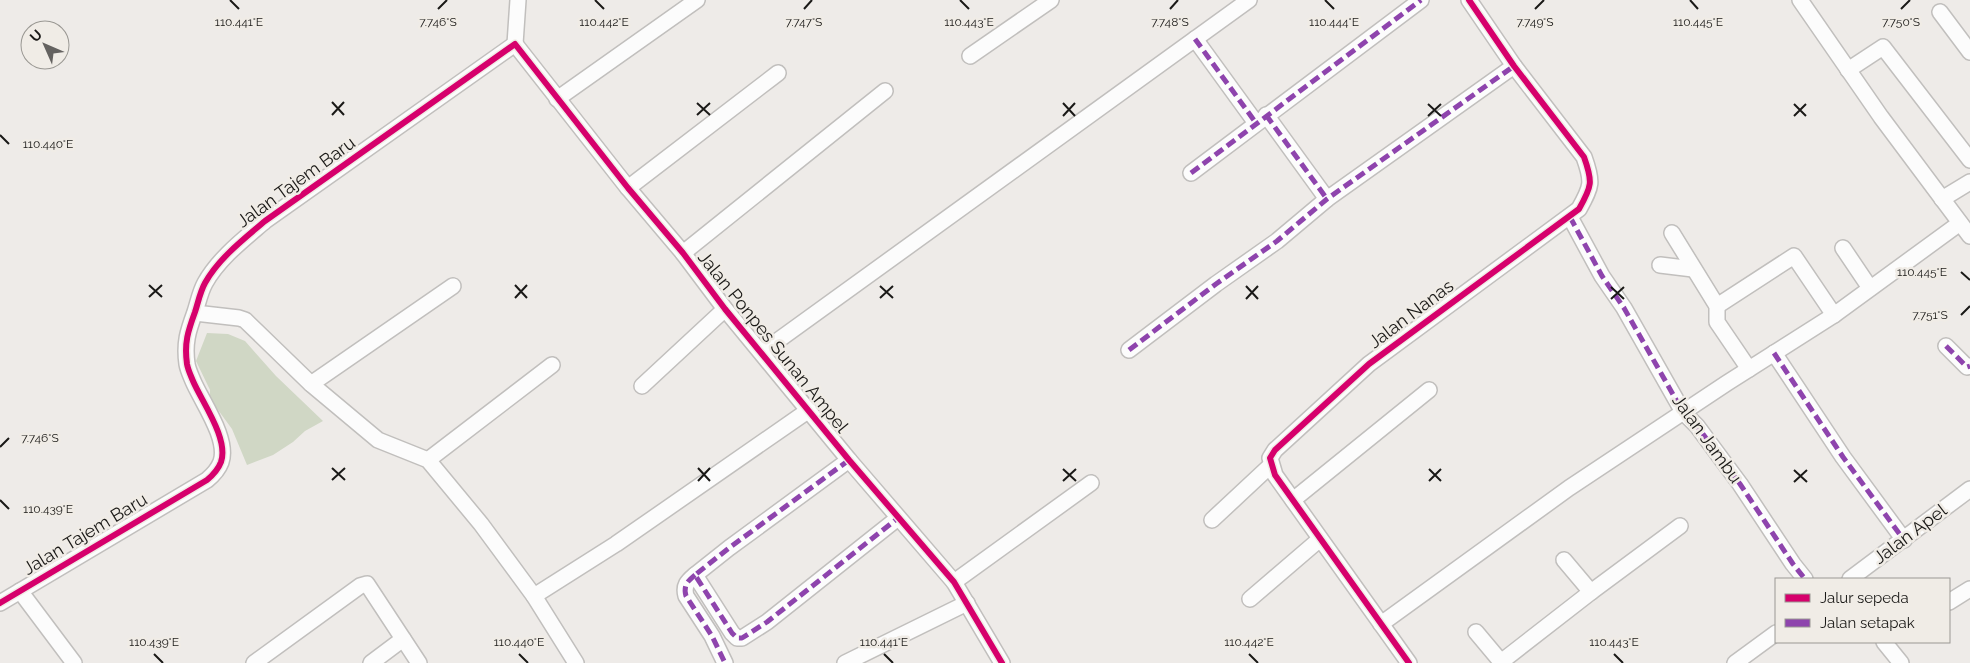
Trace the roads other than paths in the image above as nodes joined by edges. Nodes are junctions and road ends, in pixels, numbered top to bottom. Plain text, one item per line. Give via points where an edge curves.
1 (518, 0) edge
2 (697, 0) edge
3 (1051, 0) edge
4 (1249, 0) edge
5 (1421, 0) edge
6 (1469, 0) edge
7 (1800, 0) edge
8 (1940, 12) dead end
9 (1195, 39) junction
10 (515, 44) junction
11 (1970, 52) edge
12 (970, 56) dead end
13 (1514, 66) junction
14 (1848, 70) junction
15 (778, 73) dead end
16 (885, 91) dead end
17 (557, 99) junction
18 (1261, 119) junction
19 (1970, 160) edge
20 (1191, 173) dead end
21 (1970, 182) edge
22 (628, 188) junction
23 (1942, 198) junction
24 (1327, 199) junction
25 (1570, 217) junction
26 (1960, 222) junction
27 (1672, 232) dead end
28 (1970, 236) edge
29 (1842, 248) dead end
30 (683, 253) junction
31 (1660, 265) dead end
32 (1694, 270) junction
33 (453, 286) dead end
34 (1870, 288) junction
35 (1716, 306) junction
36 (725, 309) junction
37 (195, 313) junction
38 (1834, 315) junction
39 (1946, 346) dead end
40 (1130, 350) dead end
41 (762, 352) junction
42 (1774, 354) junction
43 (552, 365) dead end
44 (1970, 366) edge
45 (1749, 369) junction
46 (311, 384) junction
47 (642, 386) dead end
48 (1429, 390) dead end
49 (809, 410) junction
50 (1683, 412) junction
51 (428, 460) junction
52 (849, 460) junction
53 (1271, 465) junction
54 (1091, 483) dead end
55 (1970, 489) edge
56 (1293, 500) junction
57 (898, 518) junction
58 (1212, 520) dead end
59 (1680, 526) dead end
60 (1320, 539) junction
61 (1904, 540) junction
62 (1564, 560) dead end
63 (695, 575) junction
64 (1804, 578) edge
65 (1851, 578) edge
66 (954, 582) junction
67 (1970, 590) edge
68 (20, 591) junction
69 (1591, 592) junction
70 (534, 596) junction
71 (1250, 599) dead end
72 (1950, 601) edge
73 (0, 602) edge
74 (967, 603) junction
75 (1381, 624) junction
76 (1476, 632) dead end
77 (1775, 634) edge
78 (403, 639) junction
79 (1891, 644) edge
80 (1502, 662) edge
81 (74, 663) edge
82 (254, 663) edge
83 (371, 663) edge
84 (419, 663) edge
85 (576, 663) edge
86 (725, 663) edge
87 (845, 663) edge
88 (1002, 663) edge
89 (1409, 663) edge
90 (1735, 663) edge
91 (1901, 663) edge

1 - 10 street
2 - 17 street
3 - 12 street
4 - 9 street
5 - 18 street
6 - 13 street, Jalan Nanas
7 - 14 street
8 - 11 street
9 - 18 street
9 - 41 street
10 - 17 street, Jalan Ponpes Sunan Ampel
10 - 37 street, Jalan Tajem Baru via 242,240 204,284
13 - 24 street
13 - 25 street, Jalan Nanas via 1584,157 1590,173 1590,190
14 - 19 street via 1883,47
14 - 23 street
15 - 22 street
16 - 30 street
17 - 22 street, Jalan Ponpes Sunan Ampel
18 - 20 street
18 - 24 street
21 - 23 street
22 - 30 street, Jalan Ponpes Sunan Ampel
23 - 26 street
24 - 40 street via 1277,241
25 - 50 street, Jalan Jambu
25 - 53 street, Jalan Nanas via 1369,364 1274,450
26 - 28 street
26 - 34 street
27 - 32 street
29 - 34 street
30 - 36 street, Jalan Ponpes Sunan Ampel
31 - 32 street
32 - 35 street
33 - 46 street
34 - 38 street
35 - 38 street via 1794,256
35 - 45 street via 1718,322
36 - 41 street, Jalan Ponpes Sunan Ampel
36 - 47 street
37 - 46 street via 245,320
37 - 68 street, Jalan Tajem Baru via 188,328 187,366 218,433 222,461 216,471 207,480
38 - 42 street
39 - 44 street
41 - 49 street, Jalan Ponpes Sunan Ampel
42 - 45 street
42 - 61 street via 1819,423
43 - 51 street
45 - 50 street
46 - 51 street via 378,440
48 - 56 street
49 - 52 street, Jalan Ponpes Sunan Ampel
49 - 70 street via 616,544
50 - 64 street, Jalan Jambu via 1698,426
50 - 75 street via 1568,488
51 - 70 street
52 - 57 street, Jalan Ponpes Sunan Ampel
52 - 63 street
53 - 56 street
53 - 58 street
54 - 66 street
55 - 61 street, Jalan Apel
56 - 60 street
57 - 63 street via 767,622 742,638 732,633
57 - 66 street, Jalan Ponpes Sunan Ampel
59 - 69 street
60 - 71 street
60 - 75 street
61 - 65 street, Jalan Apel
62 - 69 street
63 - 86 street via 684,589 686,596
66 - 74 street, Jalan Ponpes Sunan Ampel
67 - 72 street
68 - 73 street, Jalan Tajem Baru
68 - 81 street
69 - 80 street
70 - 85 street
74 - 87 street
74 - 88 street, Jalan Ponpes Sunan Ampel
75 - 89 street
76 - 80 street
77 - 90 street
78 - 82 street via 367,584
78 - 83 street
78 - 84 street
79 - 91 street

